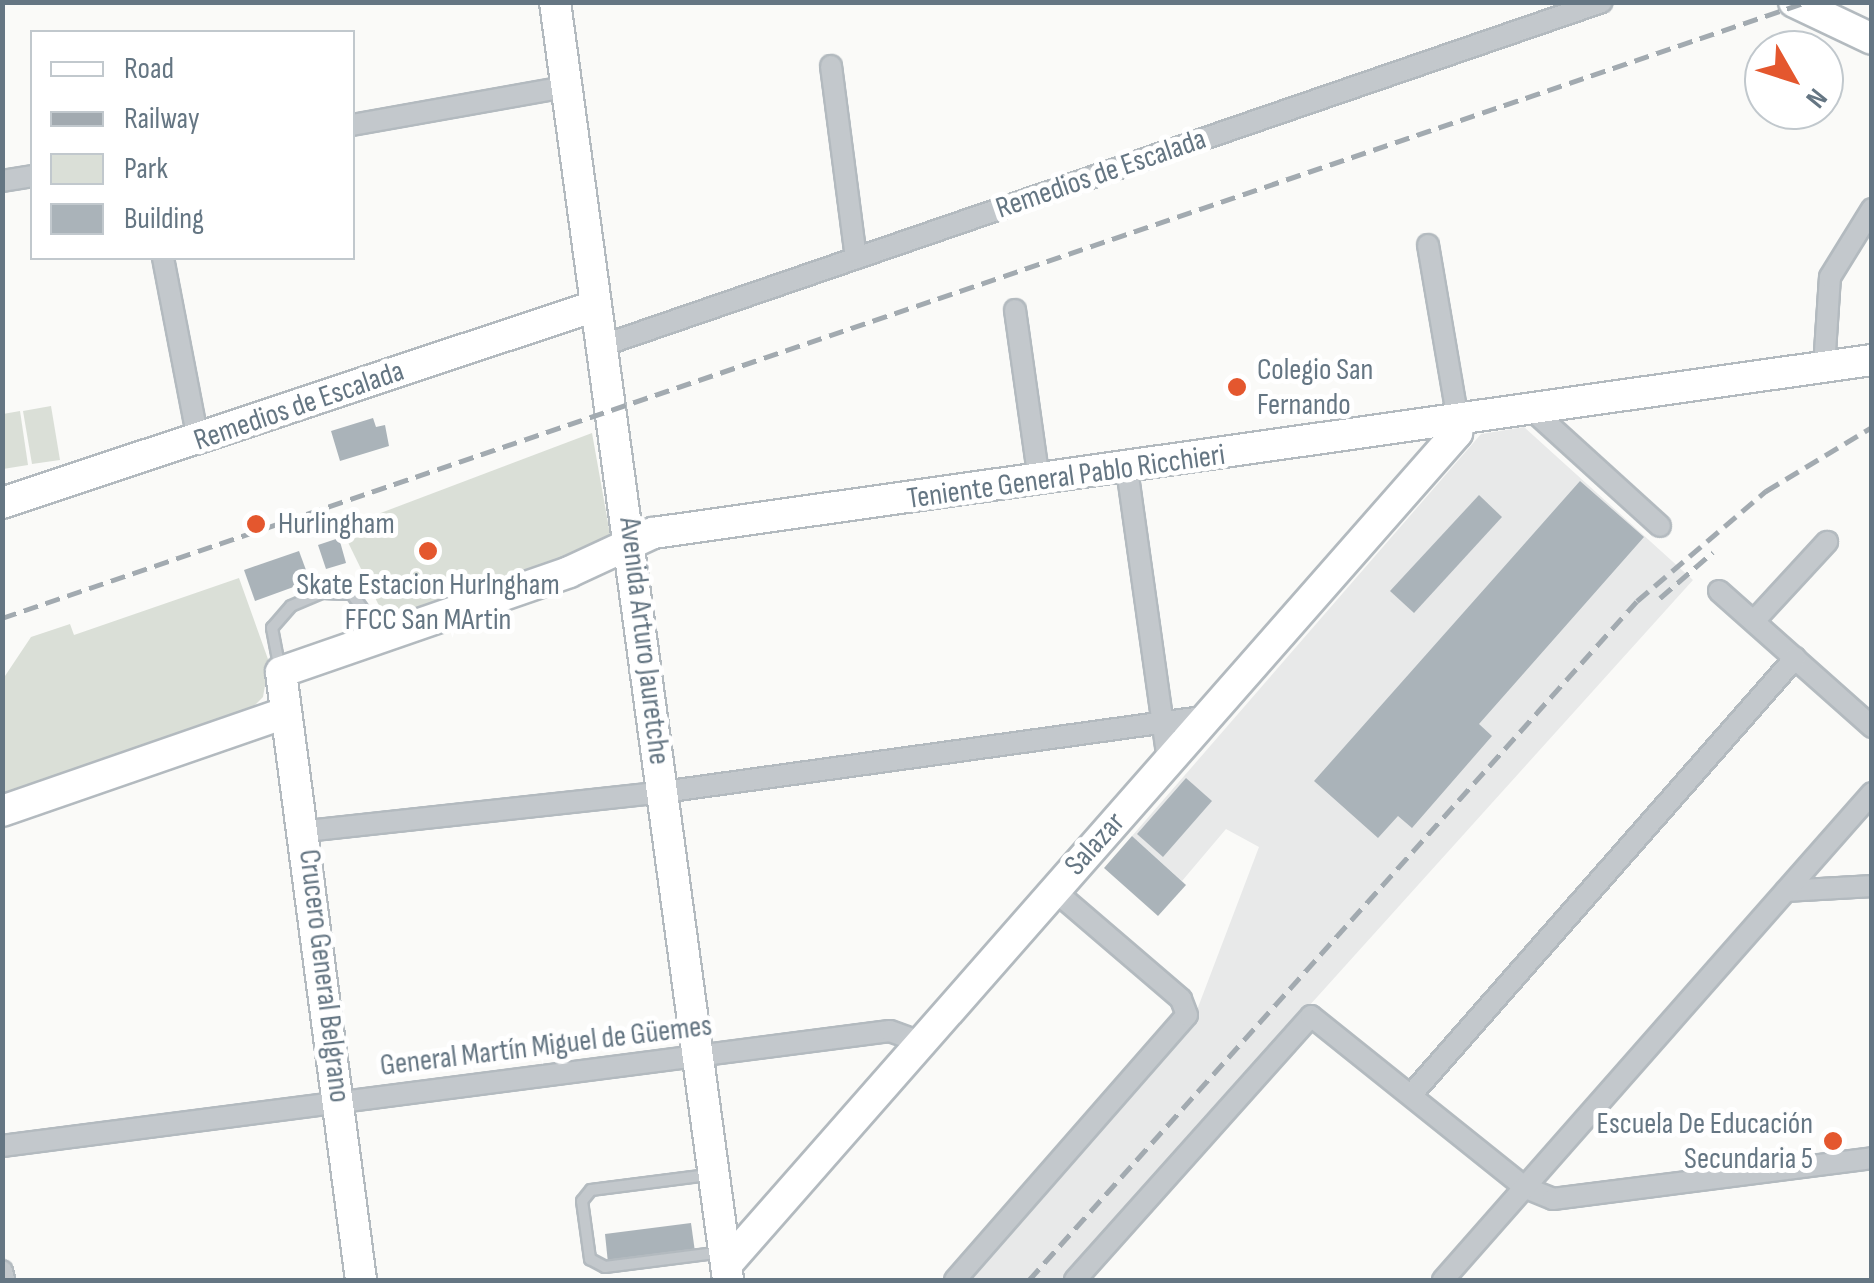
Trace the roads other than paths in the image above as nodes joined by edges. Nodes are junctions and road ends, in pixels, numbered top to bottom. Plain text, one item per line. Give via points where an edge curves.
1 (555, 2) edge
2 (1602, 2) edge
3 (1794, 2) edge
4 (1872, 39) edge
5 (831, 66) dead end
6 (566, 87) junction
7 (355, 124) edge
8 (30, 176) edge
9 (2, 181) edge
10 (1872, 209) edge
11 (1428, 244) dead end
12 (856, 258) junction
13 (163, 260) edge
14 (595, 306) junction
15 (1014, 310) dead end
16 (601, 346) junction
17 (1872, 360) edge
18 (1824, 367) junction
19 (1531, 408) junction
20 (1458, 420) junction
21 (198, 440) junction
22 (1127, 470) junction
23 (1039, 481) junction
24 (2, 503) edge
25 (1660, 526) dead end
26 (1828, 542) dead end
27 (632, 545) junction
28 (1719, 590) dead end
29 (1754, 621) junction
30 (382, 636) junction
31 (1794, 658) junction
32 (281, 672) junction
33 (286, 712) junction
34 (1209, 716) junction
35 (1162, 724) junction
36 (1872, 728) edge
37 (1168, 762) junction
38 (663, 792) junction
39 (1872, 793) edge
40 (2, 811) edge
41 (306, 831) junction
42 (1872, 886) edge
43 (1054, 890) junction
44 (1786, 891) junction
45 (918, 1041) junction
46 (698, 1057) junction
47 (1411, 1095) junction
48 (340, 1102) junction
49 (2, 1146) edge
50 (1872, 1158) edge
51 (714, 1175) junction
52 (1526, 1188) junction
53 (726, 1266) edge
54 (2, 1271) edge
55 (4, 1280) edge
56 (362, 1280) edge
57 (955, 1280) edge
58 (1074, 1280) edge
59 (1443, 1280) edge

1 - 6 street, Avenida Arturo Jauretche
2 - 12 street, Remedios de Escalada
3 - 4 street
5 - 12 street
6 - 7 street
6 - 14 street, Avenida Arturo Jauretche
8 - 9 street
10 - 18 street via 1830,277
11 - 20 street
12 - 16 street, Remedios de Escalada
13 - 21 street
14 - 16 street, Avenida Arturo Jauretche
14 - 21 street, Remedios de Escalada
15 - 23 street
16 - 27 street, Avenida Arturo Jauretche
17 - 18 street, Teniente General Pablo Ricchieri
18 - 19 street, Teniente General Pablo Ricchieri
19 - 20 street, Teniente General Pablo Ricchieri
19 - 25 street
20 - 22 street, Teniente General Pablo Ricchieri
20 - 34 street, Salazar via 1457,434
21 - 24 street, Remedios de Escalada
22 - 23 street, Teniente General Pablo Ricchieri
22 - 35 street
23 - 27 street, Teniente General Pablo Ricchieri via 653,533
26 - 29 street
27 - 30 street, Teniente General Pablo Ricchieri
27 - 38 street, Avenida Arturo Jauretche
28 - 29 street
29 - 31 street
30 - 32 street, Teniente General Pablo Ricchieri
30 - 32 lane via 352,594 322,593 291,606 272,628
31 - 36 street
31 - 47 street
32 - 33 street, Crucero General Belgrano
33 - 40 street
33 - 41 street, Crucero General Belgrano
34 - 35 street
34 - 37 street, Salazar
35 - 37 street
35 - 38 street
37 - 43 street, Salazar
38 - 41 street
38 - 46 street, Avenida Arturo Jauretche
39 - 44 street
41 - 48 street, Crucero General Belgrano
42 - 44 street
43 - 45 street, Salazar
43 - 57 street via 1181,999 1187,1015
44 - 52 street
45 - 46 street, General Martín Miguel de Güemes via 890,1031
45 - 53 street, Salazar
46 - 48 street, General Martín Miguel de Güemes
46 - 51 street, Avenida Arturo Jauretche
47 - 52 street
47 - 58 street via 1311,1016
48 - 49 street, General Martín Miguel de Güemes
48 - 56 street, Crucero General Belgrano
50 - 52 street via 1553,1199
51 - 53 street, Avenida Arturo Jauretche
51 - 53 lane via 600,1187 582,1201 584,1220 590,1259 605,1267
52 - 59 street
54 - 55 street

